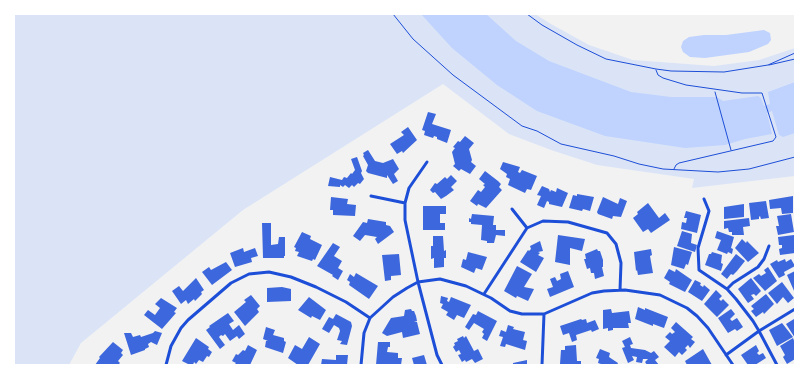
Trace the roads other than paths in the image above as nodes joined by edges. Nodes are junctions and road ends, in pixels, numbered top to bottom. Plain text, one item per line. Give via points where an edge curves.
1 (427, 162) dead end
2 (371, 196) dead end
3 (704, 199) dead end
4 (405, 202) junction
5 (512, 209) dead end
6 (527, 228) junction
7 (769, 246) dead end
8 (418, 282) junction
9 (727, 289) junction
10 (620, 290) junction
11 (484, 294) junction
12 (795, 309) edge
13 (544, 314) junction
14 (370, 318) junction
15 (759, 331) junction
16 (726, 355) junction
17 (166, 365) edge
18 (361, 365) edge
19 (442, 365) edge
20 (542, 365) edge
21 (733, 365) edge
22 (777, 365) edge

1 - 4 street via 409,188
2 - 4 street
3 - 9 street via 709,212 698,248 699,270
4 - 8 street via 405,220
5 - 6 street
6 - 10 street via 542,221 568,222 607,233 616,244 621,263
6 - 11 street
7 - 9 street via 758,267
8 - 11 street via 446,280
8 - 14 street via 393,297
8 - 19 street
9 - 15 street
10 - 13 street via 592,293
10 - 16 street via 660,295 687,308 708,328
11 - 13 street via 522,314
12 - 15 street
13 - 20 street
14 - 17 street via 346,302 291,277 269,272 249,274 231,283 188,320 171,346
14 - 18 street via 364,333
15 - 16 street
15 - 22 street
16 - 21 street

